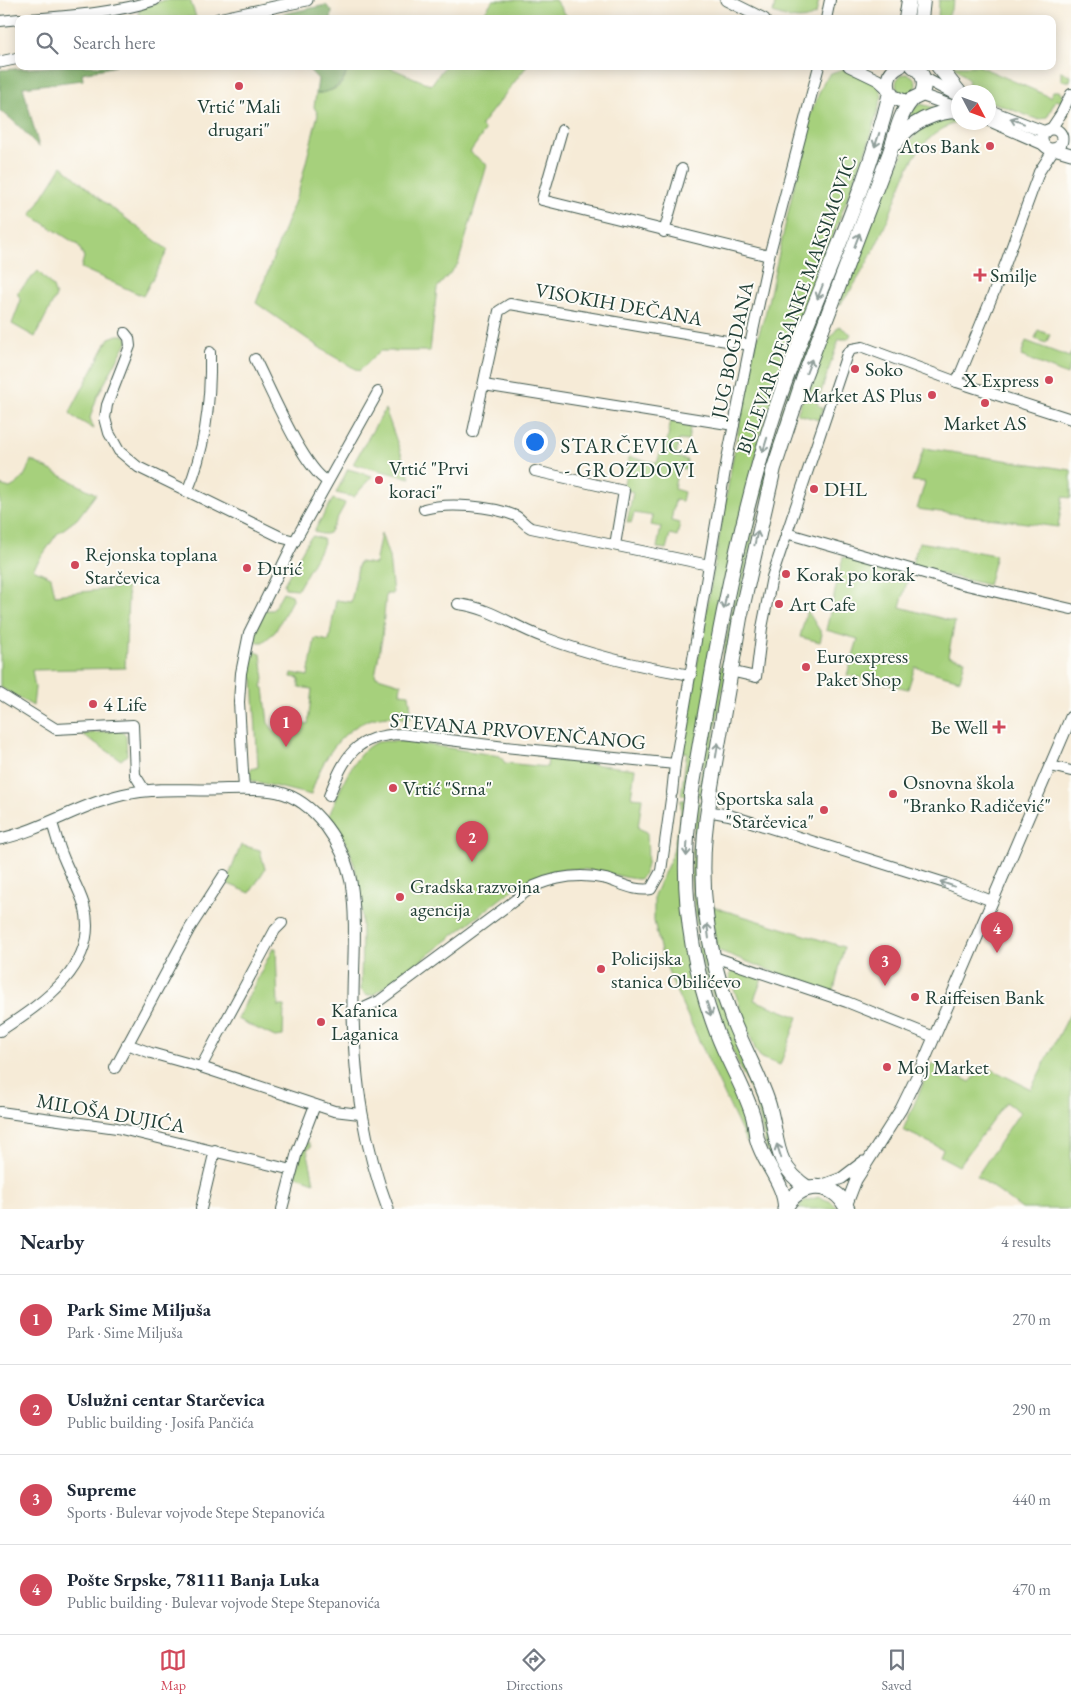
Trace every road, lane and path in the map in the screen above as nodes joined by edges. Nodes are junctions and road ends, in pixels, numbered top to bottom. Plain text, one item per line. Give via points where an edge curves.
1 (155, 0) edge
2 (307, 0) edge
3 (726, 0) edge
4 (830, 0) edge
5 (908, 0) edge
6 (923, 0) edge
7 (280, 3) edge
8 (60, 15) edge
9 (234, 15) edge
10 (756, 15) edge
11 (827, 15) edge
12 (906, 15) edge
13 (921, 15) edge
14 (15, 19) edge
15 (0, 21) edge
16 (15, 58) edge
17 (0, 60) edge
18 (818, 70) edge
19 (857, 70) edge
20 (895, 70) edge
21 (918, 70) edge
22 (941, 70) edge
23 (952, 85) edge
24 (951, 89) edge
25 (890, 91) junction
26 (1071, 94) edge
27 (916, 98) junction
28 (951, 107) edge
29 (951, 110) edge
30 (996, 113) edge
31 (996, 124) edge
32 (562, 130) dead end
33 (1054, 132) junction
34 (1071, 142) edge
35 (1047, 146) junction
36 (890, 152) junction
37 (1071, 154) edge
38 (682, 169) dead end
39 (664, 232) junction
40 (769, 256) junction
41 (125, 333) dead end
42 (750, 345) junction
43 (210, 352) dead end
44 (254, 359) dead end
45 (957, 382) junction
46 (484, 385) junction
47 (378, 392) dead end
48 (1071, 419) edge
49 (734, 425) junction
50 (473, 432) dead end
51 (534, 471) dead end
52 (327, 481) junction
53 (186, 492) junction
54 (424, 509) dead end
55 (786, 533) junction
56 (295, 541) junction
57 (615, 545) junction
58 (709, 565) junction
59 (458, 604) dead end
60 (1071, 609) edge
61 (730, 672) junction
62 (690, 675) junction
63 (0, 694) edge
64 (1071, 717) edge
65 (675, 764) junction
66 (1051, 766) junction
67 (1071, 771) edge
68 (244, 789) junction
69 (145, 791) junction
70 (329, 796) dead end
71 (708, 804) junction
72 (52, 823) junction
73 (0, 839) edge
74 (224, 875) dead end
75 (992, 901) junction
76 (282, 923) dead end
77 (711, 956) junction
78 (353, 1014) junction
79 (0, 1031) edge
80 (934, 1037) junction
81 (127, 1044) junction
82 (201, 1067) junction
83 (115, 1068) dead end
84 (314, 1104) junction
85 (0, 1112) edge
86 (360, 1114) junction
87 (215, 1150) junction
88 (870, 1156) junction
89 (292, 1170) junction
90 (813, 1187) junction
91 (847, 1207) edge
92 (201, 1209) edge
93 (282, 1209) edge
94 (388, 1209) edge
95 (785, 1209) edge

1 - 8 street
2 - 7 street
3 - 10 street
4 - 11 street
5 - 12 main road
6 - 13 main road
7 - 9 street
14 - 15 street
16 - 17 street
18 - 40 street, JUG BOGDANA
19 - 25 street via 878,80
20 - 25 main road, BULEVAR DESANKE MAKSIMOVIĆ via 888,79
21 - 24 street
21 - 27 main road, BULEVAR DESANKE MAKSIMOVIĆ via 924,84
22 - 23 main road
25 - 27 main road via 902,101
25 -> 95 main road, BULEVAR DESANKE MAKSIMOVIĆ via 870,162 794,359 756,474 729,582 691,798 686,892 696,961 717,1032 750,1105 763,1156 783,1194
26 - 33 street
27 - 28 street
27 - 36 main road, BULEVAR DESANKE MAKSIMOVIĆ via 905,108
29 - 36 main road via 922,120 903,133
33 -> 30 street
31 - 35 street
32 - 39 street via 542,200
33 - 34 street
33 - 35 street via 1042,138
33 - 35 street via 1061,143
35 - 37 street
35 - 45 street via 1005,265
61 -> 36 main road, BULEVAR DESANKE MAKSIMOVIĆ via 753,552 774,468 804,377
38 - 39 street
39 - 40 street
40 - 42 street, JUG BOGDANA
41 - 53 street via 130,346 107,406 105,418 109,433 127,460
42 - 46 street, VISOKIH DEČANA via 510,304 499,311
42 - 49 street, JUG BOGDANA
43 - 53 street via 208,413 201,451
44 - 52 street via 305,457 318,475
45 - 48 street
45 - 55 street via 863,347 852,348
46 - 49 street
46 - 50 street
47 - 52 street
49 - 58 street, JUG BOGDANA
51 - 57 street via 624,491
52 - 56 street
53 - 56 street
54 - 57 street via 452,504 480,508 516,517 531,528
55 - 60 street via 962,584
55 - 61 street via 769,588 756,677
56 - 68 street via 265,598 246,645 239,702
57 - 58 street
58 - 62 street, JUG BOGDANA
59 - 62 street via 494,612 523,629 563,644
71 -> 61 main road, BULEVAR DESANKE MAKSIMOVIĆ
62 - 65 street, JUG BOGDANA
63 - 69 street via 56,729 133,725 135,775
64 - 66 street
65 - 70 street, STEVANA PRVOVENČANOG via 388,734 370,738 352,753
65 - 78 street, JUG BOGDANA via 660,871 651,889 586,876 550,880 534,886 379,1001
66 - 67 street
66 - 75 street
68 - 69 street
68 - 78 street via 280,793 304,805 331,834 341,852 350,881 354,912
69 - 72 street via 82,808
75 -> 71 street via 945,883 729,815
77 -> 71 main road, BULEVAR DESANKE MAKSIMOVIĆ via 704,886
72 - 73 street
72 - 79 street via 84,904 87,936 81,954 63,982 36,1007
74 - 81 street via 190,928
75 - 80 street
76 - 82 street via 275,930
77 - 80 street via 847,1002
90 -> 77 main road, BULEVAR DESANKE MAKSIMOVIĆ via 796,1179 786,1168 777,1146 767,1098 735,1026
78 - 86 street
80 - 88 street via 902,1109
81 - 82 street
81 - 83 street
82 - 84 street
84 - 86 street via 334,1111
84 - 89 street
85 - 87 street, MILOŠA DUJIĆA via 111,1127
86 - 94 street via 367,1148
87 - 89 street, MILOŠA DUJIĆA
87 - 92 street
88 - 90 street via 842,1178
88 - 91 street via 851,1190
89 - 93 street
90 - 91 main road via 835,1192
90 - 95 main road via 793,1196

